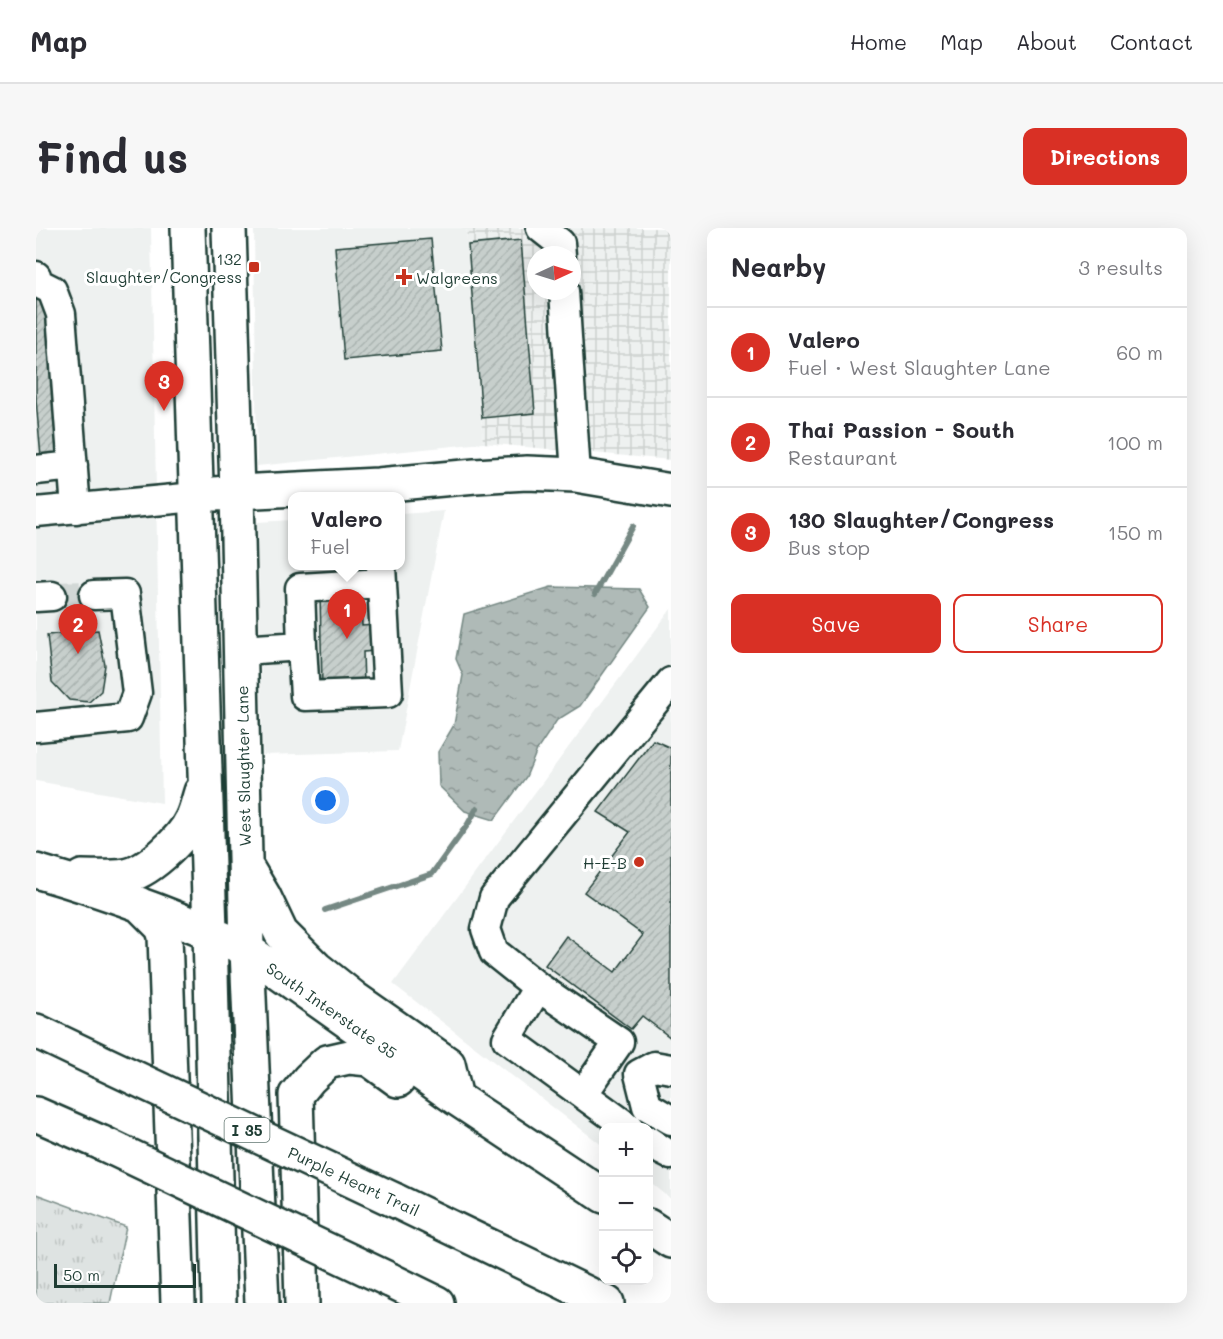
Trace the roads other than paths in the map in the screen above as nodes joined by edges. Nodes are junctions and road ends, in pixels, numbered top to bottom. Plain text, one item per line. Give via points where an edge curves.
1 (188, 228) edge
2 (229, 228) edge
3 (541, 228) edge
4 (561, 246) edge
5 (36, 276) edge
6 (36, 282) edge
7 (565, 300) edge
8 (73, 466) junction
9 (36, 470) edge
10 (576, 475) junction
11 (378, 491) edge
12 (671, 491) edge
13 (237, 492) junction
14 (195, 497) junction
15 (76, 508) junction
16 (36, 512) edge
17 (382, 574) edge
18 (94, 595) tunnel mouth
19 (302, 646) junction
20 (241, 650) junction
21 (671, 682) edge
22 (36, 727) edge
23 (205, 778) junction
24 (245, 865) junction
25 (40, 872) edge
26 (138, 903) junction
27 (210, 931) junction
28 (247, 950) junction
29 (538, 987) junction
30 (36, 1031) edge
31 (671, 1069) edge
32 (583, 1094) junction
33 (456, 1098) junction
34 (36, 1114) edge
35 (671, 1120) edge
36 (622, 1123) edge
37 (653, 1144) edge
38 (671, 1155) edge
39 (599, 1193) edge
40 (653, 1229) edge
41 (671, 1241) edge
42 (178, 1303) edge
43 (219, 1303) edge
44 (262, 1303) edge
45 (302, 1303) edge
46 (437, 1303) edge
47 (607, 1303) edge

1 - 14 main road
2 - 13 main road, West Slaughter Lane
3 - 4 lane
5 - 6 lane
6 - 8 lane via 52,290 61,314
7 - 10 lane
8 - 9 lane
8 - 15 lane
10 - 11 main road via 475,476
10 - 12 main road
11 - 13 main road
13 - 14 main road
13 - 20 main road, West Slaughter Lane
14 - 15 lane
14 - 23 main road
15 - 16 lane
17 - 19 lane via 300,588
17 - 19 lane via 388,693 305,696
18 - 22 lane via 125,594 137,693 128,718
19 - 20 lane
20 - 24 main road, West Slaughter Lane
21 - 29 lane via 494,898 486,929 494,952
23 - 25 main road via 192,821 164,854 142,870 126,876 84,877
23 - 27 main road
24 - 28 main road, West Slaughter Lane
24 - 33 main road via 281,933 355,999 448,1064
25 - 26 main road, South Interstate 35
26 - 27 main road, South Interstate 35
26 - 42 main road via 162,927 165,936
27 - 28 main road, South Interstate 35
27 - 43 main road
28 - 33 main road, South Interstate 35
28 - 44 main road, West Slaughter Lane
29 - 32 lane via 507,1040
29 - 32 lane via 619,1042
30 - 47 main road, Purple Heart Trail / I 35, bridge
31 - 35 lane via 654,1066 639,1074 647,1106
32 - 36 lane
33 - 39 main road, South Interstate 35
33 - 45 main road via 433,1106 369,1059 349,1057 327,1062 296,1095
34 - 46 main road, bridge
37 - 38 lane
40 - 41 main road

